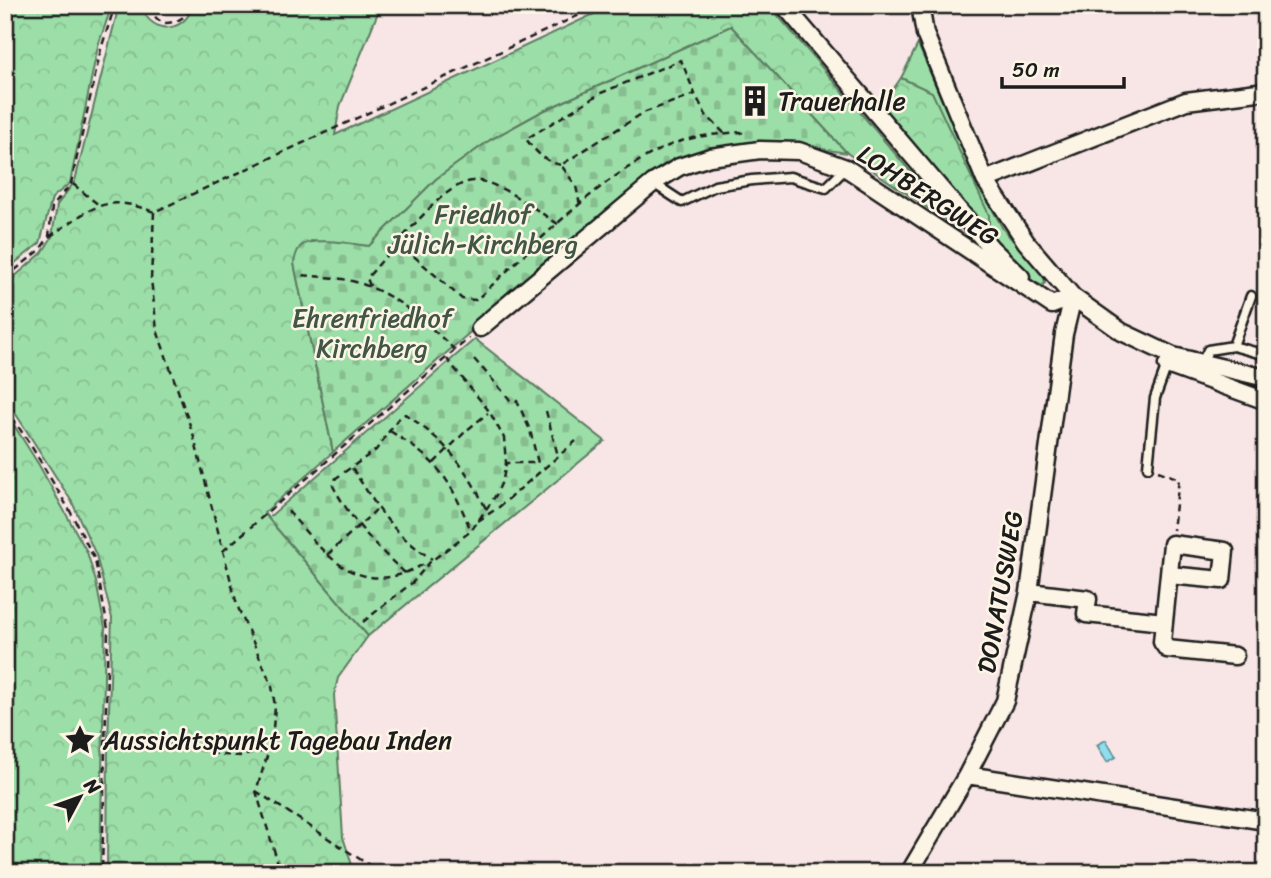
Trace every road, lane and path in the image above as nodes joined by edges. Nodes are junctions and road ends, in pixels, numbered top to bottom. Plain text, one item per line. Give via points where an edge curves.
1 (115, 5) edge
2 (153, 5) edge
3 (190, 5) edge
4 (601, 5) edge
5 (784, 5) edge
6 (920, 5) edge
7 (1266, 91) edge
8 (695, 94) junction
9 (724, 133) junction
10 (760, 150) junction
11 (561, 164) junction
12 (846, 168) junction
13 (985, 180) junction
14 (653, 183) junction
15 (71, 184) junction
16 (100, 205) junction
17 (580, 205) junction
18 (154, 212) junction
19 (558, 224) junction
20 (49, 237) junction
21 (398, 242) junction
22 (303, 275) dead end
23 (5, 278) edge
24 (370, 287) junction
25 (1026, 289) junction
26 (1251, 296) dead end
27 (1073, 297) junction
28 (481, 328) joint
29 (1233, 346) junction
30 (456, 351) junction
31 (1266, 355) edge
32 (447, 359) junction
33 (474, 359) dead end
34 (1170, 360) junction
35 (1202, 363) junction
36 (1266, 378) edge
37 (1266, 401) edge
38 (5, 407) edge
39 (489, 411) junction
40 (546, 411) dead end
41 (390, 431) junction
42 (576, 441) dead end
43 (447, 448) junction
44 (558, 456) junction
45 (435, 463) junction
46 (506, 463) junction
47 (538, 463) junction
48 (550, 463) junction
49 (1148, 467) joint
50 (352, 468) junction
51 (377, 509) junction
52 (486, 509) junction
53 (288, 511) dead end
54 (475, 523) junction
55 (358, 524) junction
56 (471, 531) junction
57 (1171, 544) junction
58 (223, 551) junction
59 (327, 555) junction
60 (431, 561) junction
61 (405, 573) junction
62 (1169, 575) junction
63 (1029, 592) junction
64 (363, 622) dead end
65 (1164, 622) junction
66 (1266, 632) edge
67 (1266, 653) edge
68 (1235, 656) dead end
69 (104, 740) junction
70 (269, 750) junction
71 (967, 775) junction
72 (256, 791) junction
73 (1266, 821) edge
74 (102, 873) edge
75 (281, 873) edge
76 (381, 873) edge
77 (909, 873) edge

1 - 15 path
2 - 3 path via 156,18 166,23 179,20
4 - 18 path
5 - 25 street, LOHBERGWEG via 991,247 1022,277
6 - 13 street via 925,34
7 - 13 street via 1186,101
8 - 9 path via 706,115
8 - 11 path via 643,113
8 - 11 path via 681,60 601,93 526,139 539,155
9 - 10 path via 741,132
9 - 17 path via 667,146
10 - 12 street, LOHBERGWEG via 799,151
10 - 14 street, LOHBERGWEG via 694,162
11 - 17 path via 576,186
12 - 14 lane via 827,188 790,177 752,180 715,186 682,202
12 - 25 street, LOHBERGWEG
13 - 27 street via 1026,242
14 - 28 street, LOHBERGWEG
15 - 16 path
15 - 20 path via 52,207
16 - 18 path via 130,203
16 - 20 path
17 - 19 path
18 - 58 path via 151,279 157,330 193,434
19 - 21 path via 497,186 473,180 438,201
19 - 21 path via 476,300 462,299
20 - 23 path via 29,261
21 - 24 path via 367,278
22 - 24 path
24 - 30 path via 402,304
25 - 27 street, LOHBERGWEG via 1052,305
26 - 29 lane
27 - 34 street
27 - 63 street, DONATUSWEG
28 - 30 path
29 - 31 lane
29 - 35 lane via 1208,350
30 - 32 path
32 - 39 path
32 - 58 path
33 - 47 path via 523,410
34 - 35 street
34 - 37 street
34 - 49 lane via 1155,398
35 - 36 street
38 - 69 path via 95,560 108,629
39 - 43 path
39 - 46 path via 504,438
40 - 44 path
41 - 43 path via 405,414
41 - 45 path
41 - 50 path via 376,450
42 - 44 path
43 - 45 path
43 - 52 path via 472,479
44 - 48 path
45 - 56 path
46 - 47 path
46 - 52 path via 503,479
47 - 48 path
48 - 54 path
49 - 57 path via 1179,479
50 - 51 path
50 - 55 path via 332,486
51 - 55 path
51 - 60 path
52 - 54 path
53 - 59 path
54 - 56 path
55 - 59 path
55 - 61 path
56 - 60 path
57 - 62 street
57 - 62 street via 1225,551 1222,580
58 - 70 path via 237,605 272,685 275,707
59 - 61 path via 343,569 372,577
60 - 61 path
60 - 64 path via 413,582
62 - 65 street
63 - 65 street via 1088,599 1086,614
63 - 71 street, DONATUSWEG via 1006,701
65 - 68 street via 1161,642 1167,649
66 - 67 path via 1259,652
69 - 70 path via 138,737 223,755
69 - 74 path
70 - 72 path
71 - 73 street
71 - 77 street, DONATUSWEG
72 - 75 path
72 - 76 path

